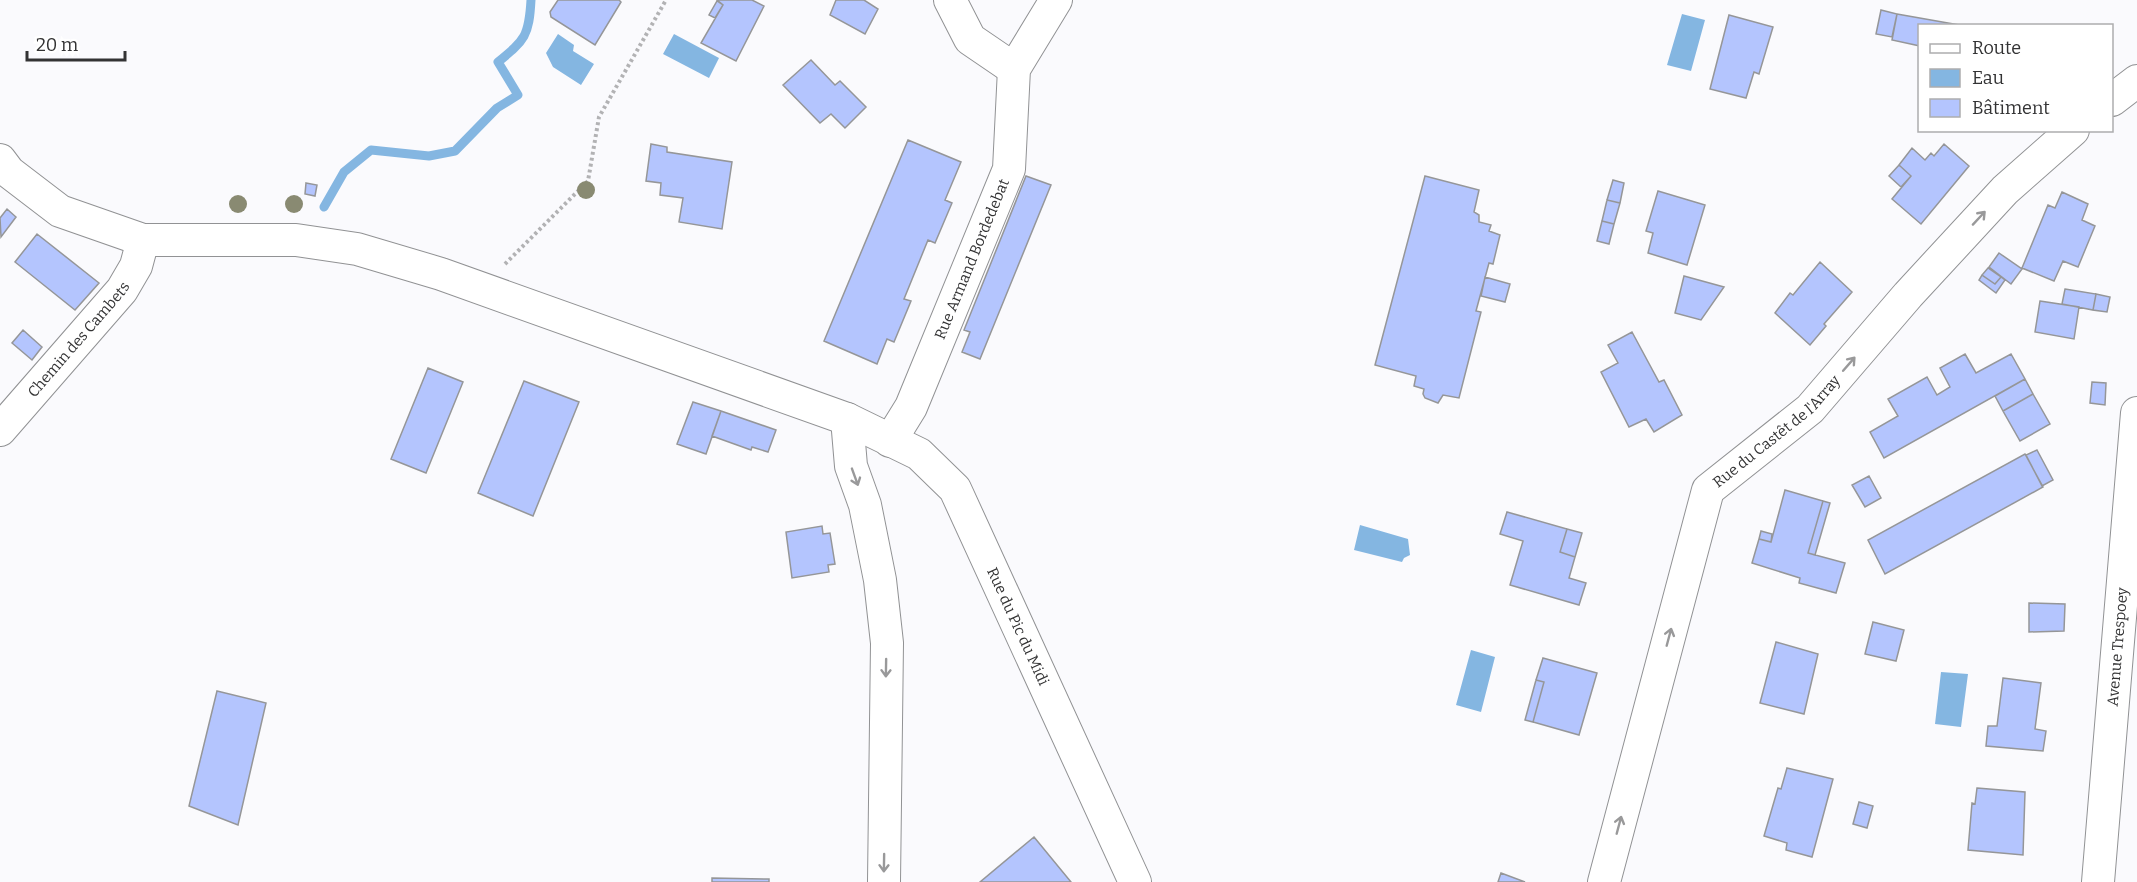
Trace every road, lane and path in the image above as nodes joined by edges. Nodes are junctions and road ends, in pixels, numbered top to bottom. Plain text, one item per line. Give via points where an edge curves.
1 (666, 0) edge
2 (950, 0) edge
3 (1056, 0) edge
4 (1014, 69) junction
5 (2137, 81) edge
6 (2113, 99) edge
7 (2071, 132) edge
8 (0, 160) edge
9 (143, 240) junction
10 (480, 289) junction
11 (2137, 413) edge
12 (847, 419) junction
13 (0, 430) edge
14 (890, 441) junction
15 (884, 882) edge
16 (1135, 882) edge
17 (1604, 882) edge
18 (2098, 882) edge

1 - 10 path via 599,117 588,181
2 - 4 street via 970,39
3 - 4 street
4 - 14 street, Rue Armand Bordedebat via 1009,169 911,407
5 - 6 street
17 -> 7 street, Rue du Castêt de l'Array via 1708,490 1810,409 2004,190
8 - 9 street, Rue du Pic du Midi via 9,172 60,211
9 - 10 street, Rue du Pic du Midi via 296,240 357,249
9 - 13 street, Chemin des Cambets via 136,266 122,290
10 - 12 street, Rue du Pic du Midi
11 - 18 street, Avenue Trespoey
12 - 14 street, Rue du Pic du Midi
12 -> 15 street via 851,466 865,505 880,580 886,643
14 - 16 street, Rue du Pic du Midi via 919,454 955,489

